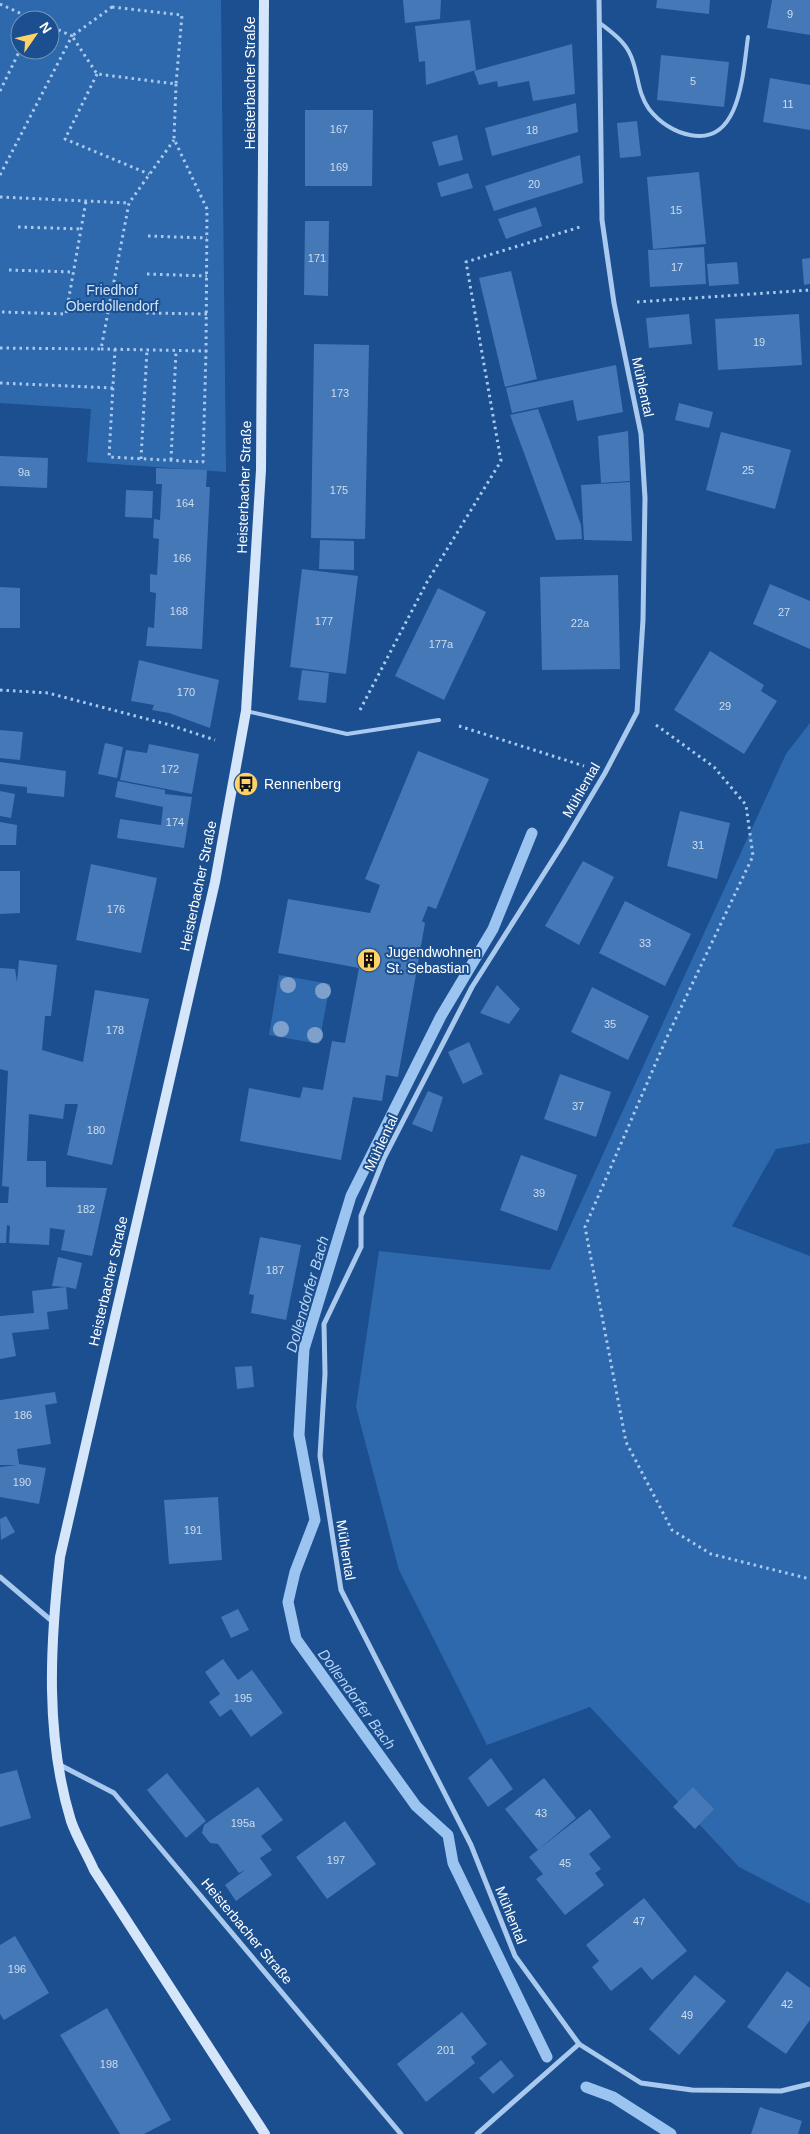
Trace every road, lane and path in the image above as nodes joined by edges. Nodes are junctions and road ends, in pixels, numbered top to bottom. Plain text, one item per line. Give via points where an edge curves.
1 (264, 0) edge
2 (599, 0) edge
3 (0, 4) edge
4 (13, 10) edge
5 (600, 23) junction
6 (60, 31) edge
7 (72, 36) junction
8 (748, 37) dead end
9 (15, 60) edge
10 (97, 74) junction
11 (176, 84) junction
12 (0, 91) edge
13 (174, 139) junction
14 (150, 174) junction
15 (0, 175) edge
16 (0, 197) edge
17 (86, 201) junction
18 (129, 203) junction
19 (602, 220) junction
20 (18, 227) dead end
21 (82, 229) junction
22 (148, 236) dead end
23 (207, 238) junction
24 (9, 270) dead end
25 (74, 272) junction
26 (147, 274) dead end
27 (207, 276) junction
28 (810, 290) edge
29 (614, 304) junction
30 (2, 312) dead end
31 (146, 312) dead end
32 (207, 314) junction
33 (0, 348) edge
34 (101, 349) junction
35 (115, 349) junction
36 (147, 350) junction
37 (176, 351) junction
38 (206, 351) junction
39 (0, 383) edge
40 (113, 388) junction
41 (141, 459) junction
42 (171, 461) junction
43 (0, 690) edge
44 (246, 711) junction
45 (637, 712) junction
46 (439, 720) joint
47 (347, 734) junction
48 (239, 745) junction
49 (605, 773) junction
50 (0, 1577) edge
51 (810, 1580) edge
52 (53, 1622) junction
53 (58, 1764) junction
54 (579, 2044) junction
55 (810, 2084) edge
56 (266, 2134) edge
57 (401, 2134) edge
58 (477, 2134) edge

1 - 44 main road, Heisterbacher Straße via 261,470
2 - 5 street, Mühlental
3 - 4 path
5 - 8 lane via 630,52 641,96 651,111 679,133 694,136 708,136 732,117 743,76
5 - 19 street, Mühlental
6 - 7 path
7 - 10 path
7 - 11 path via 112,7 182,16
7 - 15 path
9 - 12 path
10 - 11 path
10 - 14 path via 65,139
11 - 13 path
13 - 14 path
13 - 23 path via 207,209
14 - 18 path
16 - 17 path
17 - 18 path
17 - 21 path
18 - 34 path
19 - 29 street, Mühlental
19 - 47 path via 466,262 500,461 427,582
20 - 21 path
21 - 25 path
22 - 23 path
23 - 27 path
24 - 25 path
25 - 30 path via 66,314
26 - 27 path
27 - 32 path
28 - 29 path
29 - 45 street, Mühlental via 641,434 645,565
31 - 32 path
32 - 38 path
33 - 34 path
34 - 35 path
35 - 36 path
35 - 40 path
36 - 37 path
36 - 41 path
37 - 38 path
37 - 42 path
38 - 42 path via 203,462
39 - 40 path
40 - 41 path via 109,457
41 - 42 path
43 - 48 path via 48,693
44 - 47 lane
44 - 48 main road, Heisterbacher Straße
45 - 49 street, Mühlental
45 - 51 path via 714,767 746,805 754,856 667,1037 585,1226 626,1442 672,1530 711,1554
46 - 47 lane
46 - 49 path
48 - 52 main road, Heisterbacher Straße via 215,882 60,1557
49 - 54 street, Mühlental via 472,987 384,1158 361,1216 361,1247 324,1324 325,1374 320,1456 341,1590 471,1846 515,1956
50 - 52 street
52 - 53 main road, Heisterbacher Straße via 51,1692
53 - 56 main road, Heisterbacher Straße via 72,1823 94,1870
53 - 57 street, Heisterbacher Straße via 114,1793
54 - 55 street, Mühlental via 641,2083 692,2090 781,2091
54 - 58 street

